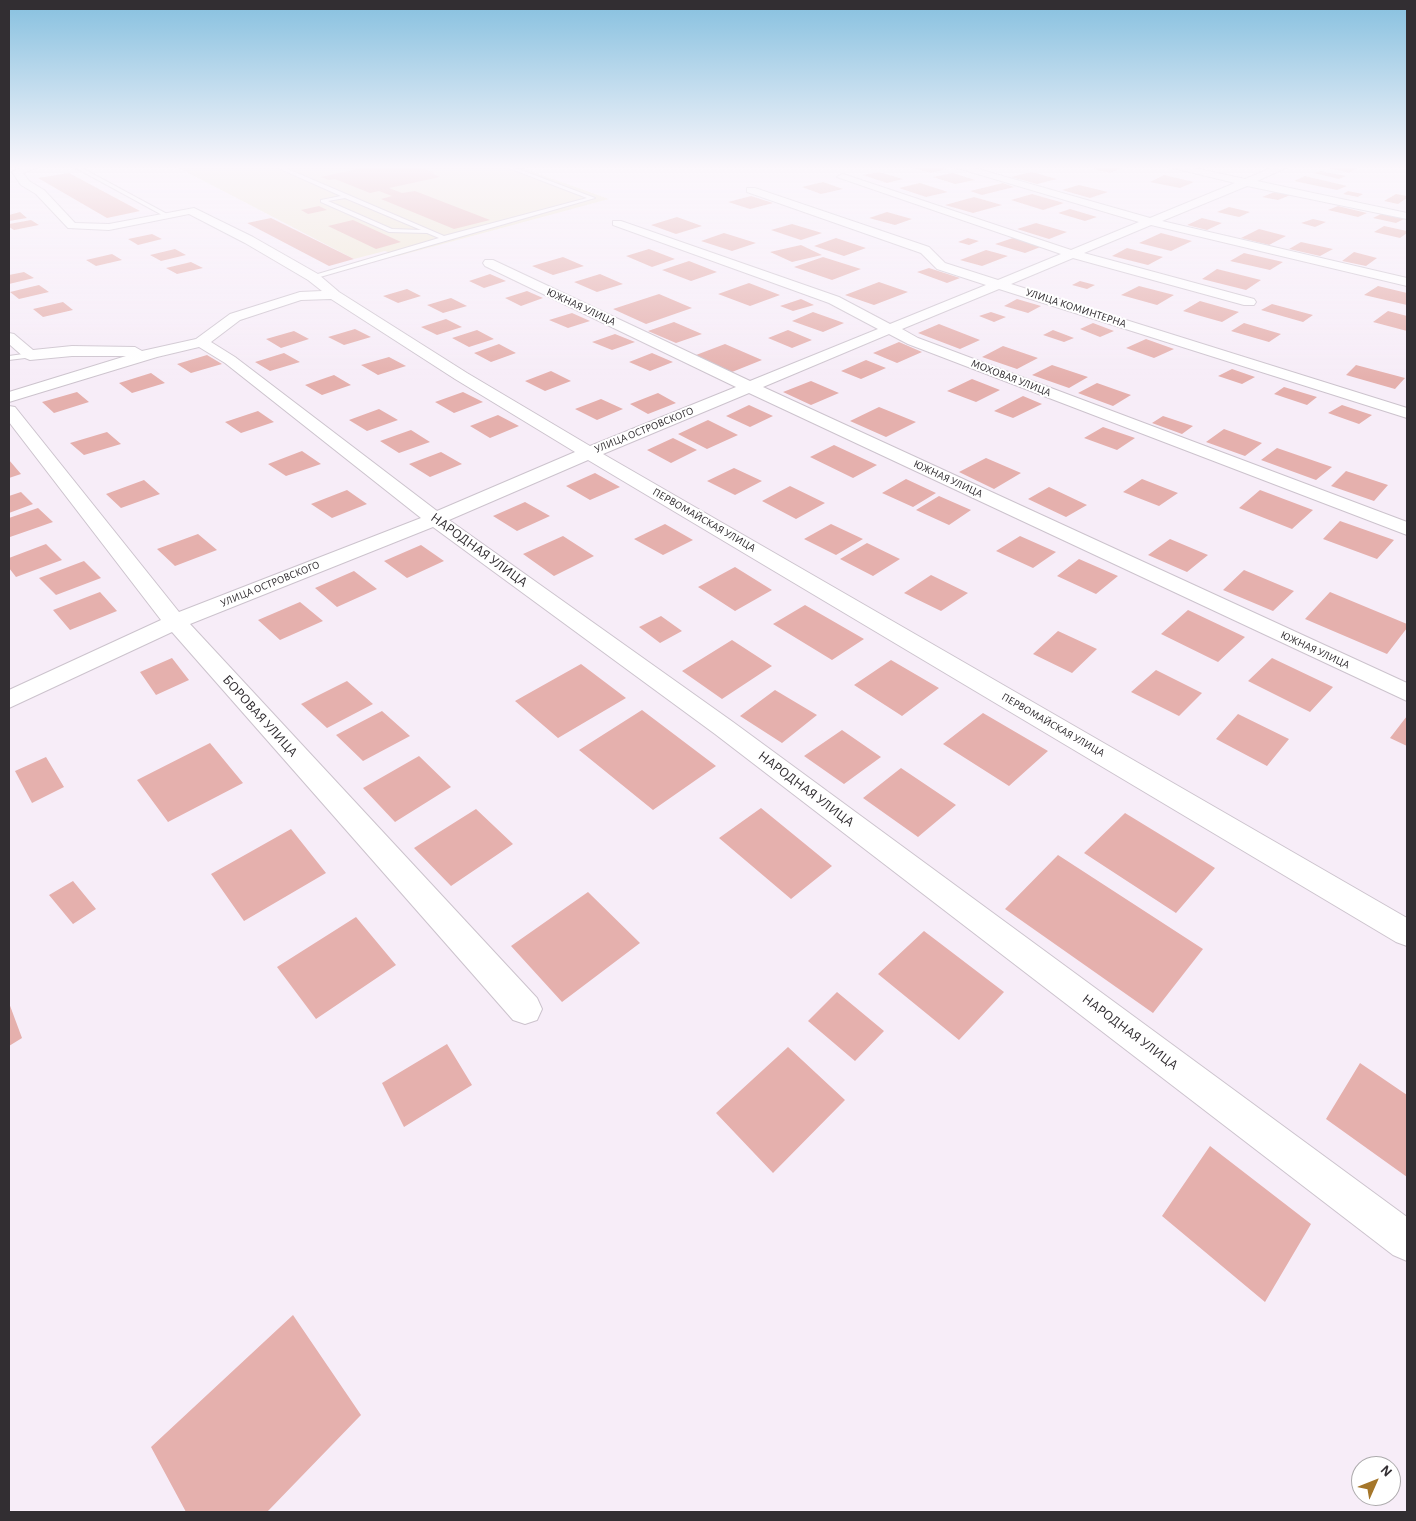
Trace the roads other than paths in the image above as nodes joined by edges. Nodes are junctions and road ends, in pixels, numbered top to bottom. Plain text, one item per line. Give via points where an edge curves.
1 (245, 238) edge
2 (444, 238) edge
3 (660, 238) edge
4 (890, 238) edge
5 (1024, 238) edge
6 (1112, 238) edge
7 (1220, 238) edge
8 (1072, 254) junction
9 (489, 263) dead end
10 (313, 277) junction
11 (1407, 282) edge
12 (1002, 285) junction
13 (334, 295) junction
14 (1249, 302) dead end
15 (892, 329) junction
16 (9, 338) edge
17 (201, 342) junction
18 (153, 353) junction
19 (30, 355) junction
20 (9, 358) edge
21 (750, 387) junction
22 (9, 397) edge
23 (9, 411) edge
24 (1407, 413) edge
25 (589, 453) junction
26 (435, 519) junction
27 (1407, 529) edge
28 (175, 622) junction
29 (1407, 693) edge
30 (9, 700) edge
31 (1407, 932) edge
32 (525, 1009) dead end
33 (1407, 1241) edge

1 - 10 street, ПЕРВОМАЙСКАЯ УЛИЦА
2 - 10 lane
3 - 15 street, МОХОВАЯ УЛИЦА via 834,300
4 - 12 street, УЛИЦА КОМИНТЕРНА via 925,250 941,266
5 - 8 street
6 - 8 street, УЛИЦА ОСТРОВСКОГО
7 - 11 street
8 - 12 street, УЛИЦА ОСТРОВСКОГО
8 - 14 street
9 - 21 street, ЮЖНАЯ УЛИЦА
10 - 13 street, ПЕРВОМАЙСКАЯ УЛИЦА
12 - 15 street, УЛИЦА ОСТРОВСКОГО
12 - 24 street, УЛИЦА КОМИНТЕРНА
13 - 17 street via 300,296 235,317
13 - 25 street, ПЕРВОМАЙСКАЯ УЛИЦА
15 - 21 street, УЛИЦА ОСТРОВСКОГО
15 - 27 street, МОХОВАЯ УЛИЦА via 923,345
16 - 19 street
17 - 18 street
17 - 26 street, НАРОДНАЯ УЛИЦА via 230,360
18 - 19 street via 72,351
18 - 22 street
19 - 20 lane
21 - 25 street, УЛИЦА ОСТРОВСКОГО
21 - 29 street, ЮЖНАЯ УЛИЦА
23 - 28 street, БОРОВАЯ УЛИЦА
25 - 26 street, УЛИЦА ОСТРОВСКОГО
25 - 31 street, ПЕРВОМАЙСКАЯ УЛИЦА
26 - 28 street, УЛИЦА ОСТРОВСКОГО
26 - 33 street, НАРОДНАЯ УЛИЦА via 724,728
28 - 30 street, УЛИЦА ОСТРОВСКОГО
28 - 32 street, БОРОВАЯ УЛИЦА

